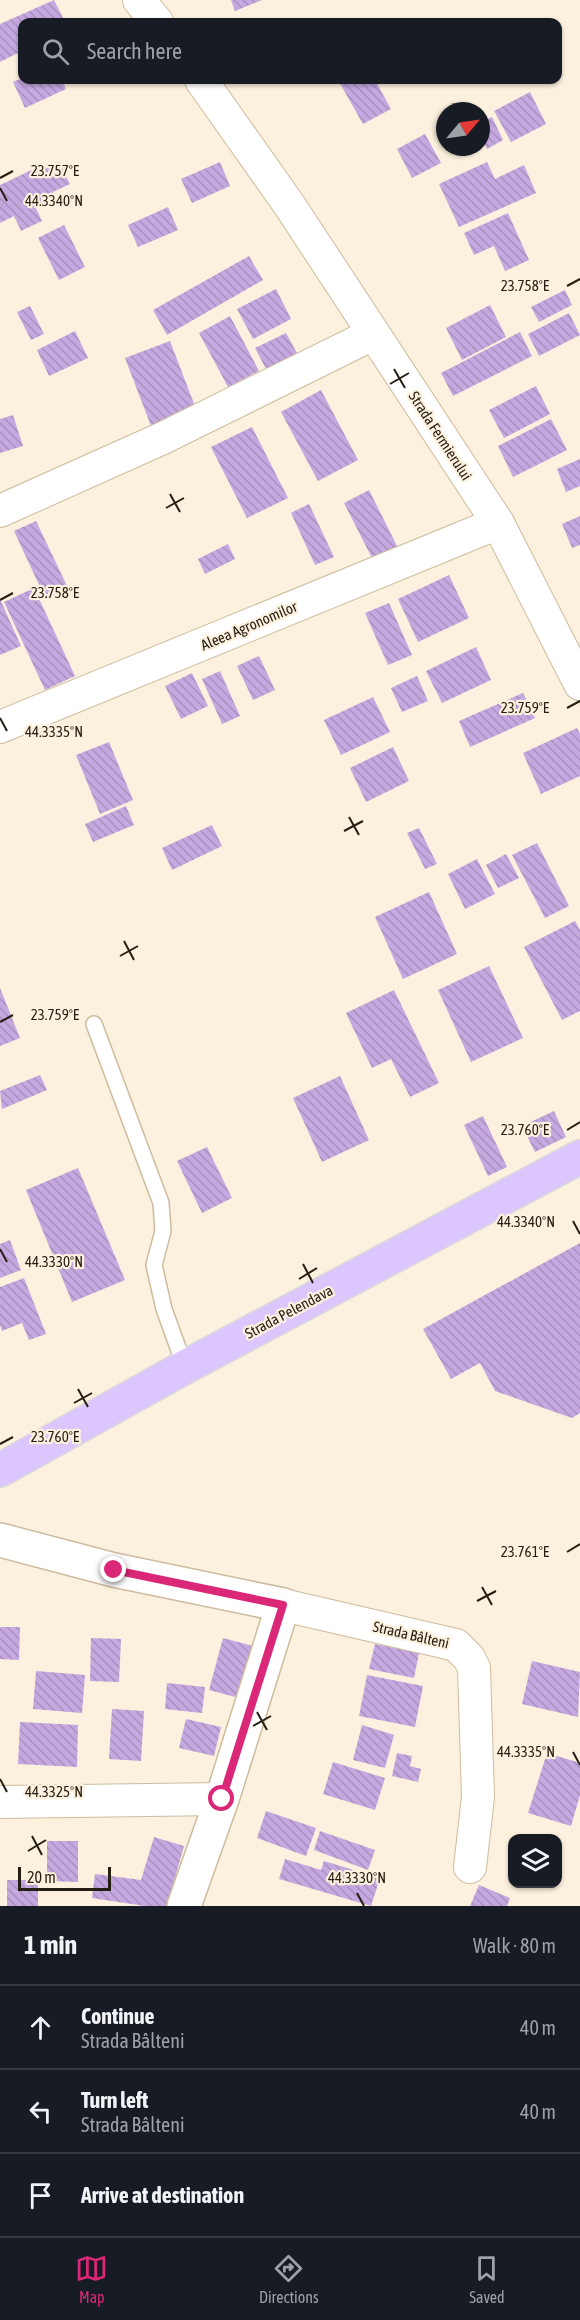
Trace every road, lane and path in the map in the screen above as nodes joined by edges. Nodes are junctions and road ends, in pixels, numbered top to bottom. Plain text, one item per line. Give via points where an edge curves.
1 (139, 0) edge
2 (154, 18) edge
3 (204, 84) edge
4 (373, 334) junction
5 (0, 511) edge
6 (498, 523) junction
7 (580, 684) edge
8 (0, 727) edge
9 (94, 1024) dead end
10 (580, 1156) edge
11 (185, 1367) junction
12 (0, 1470) edge
13 (0, 1540) edge
14 (283, 1605) junction
15 (222, 1799) junction
16 (0, 1802) edge
17 (470, 1868) dead end
18 (184, 1906) edge

1 - 2 street
3 - 4 street, Strada Fermierului
4 - 5 street via 163,438
4 - 6 street, Strada Fermierului
6 - 7 street, Strada Fermierului
6 - 8 street, Aleea Agronomilor
9 - 11 lane via 160,1203 164,1231 154,1265 164,1309
10 - 11 main road, Strada Pelendava
11 - 12 main road, Strada Pelendava
13 - 14 street, Strada Bâlteni via 114,1570
14 - 15 street
14 - 17 street, Strada Bâlteni via 456,1645 469,1658 474,1668 478,1797
15 - 16 street
15 - 18 street

